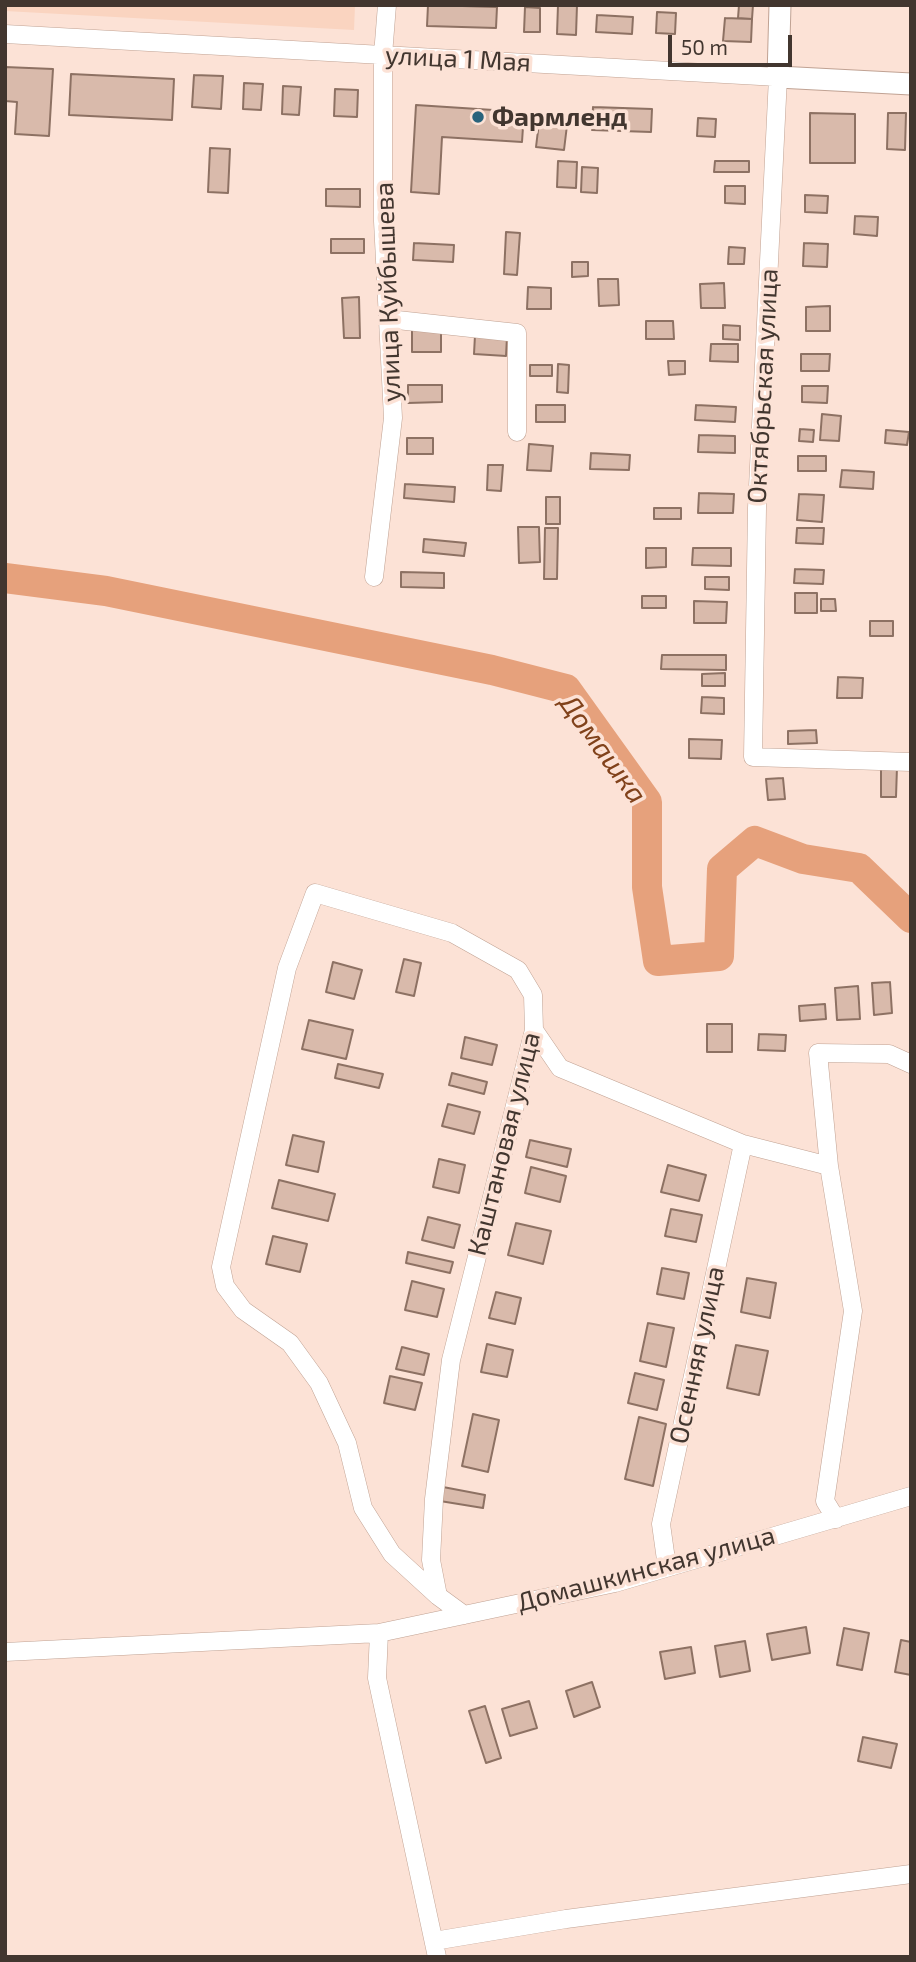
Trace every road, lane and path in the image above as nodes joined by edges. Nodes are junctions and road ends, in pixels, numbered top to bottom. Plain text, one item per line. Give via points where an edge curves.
1 (387, 5) edge
2 (780, 5) edge
3 (5, 34) edge
4 (383, 55) junction
5 (778, 77) junction
6 (911, 84) edge
7 (388, 319) junction
8 (517, 432) dead end
9 (373, 577) dead end
10 (911, 762) edge
11 (534, 1030) junction
12 (911, 1064) edge
13 (743, 1144) junction
14 (829, 1166) junction
15 (911, 1496) edge
16 (836, 1519) junction
17 (667, 1567) junction
18 (438, 1596) junction
19 (464, 1615) junction
20 (379, 1633) junction
21 (5, 1652) edge
22 (911, 1874) edge
23 (435, 1949) edge

1 - 4 street, улица Куйбышева
2 - 5 main road, Октябрьская улица
3 - 4 street, улица 1 Мая
4 - 5 street, улица 1 Мая
4 - 7 street, улица Куйбышева
5 - 6 main road, улица 1 Мая
5 - 10 street, Октябрьская улица via 757,508 753,757
7 - 8 street via 517,333
7 - 9 street, улица Куйбышева via 393,418
11 - 13 street via 560,1068
11 - 18 street, Каштановая улица via 451,1360 432,1547
11 - 18 street, Каштановая улица via 533,995 518,970 452,933 315,893 287,968 221,1267 225,1286 243,1310 290,1343 319,1383 347,1443 363,1508 392,1554
12 - 14 street via 889,1054 818,1052
13 - 14 street
13 - 17 street, Осенняя улица via 661,1524
14 - 16 street via 853,1311 825,1500
15 - 16 street, Домашкинская улица
16 - 17 street, Домашкинская улица
17 - 19 street, Домашкинская улица via 615,1583
18 - 19 street
19 - 20 street, Домашкинская улица
20 - 21 street, Домашкинская улица
20 - 23 street via 377,1678
22 - 23 street via 566,1919

